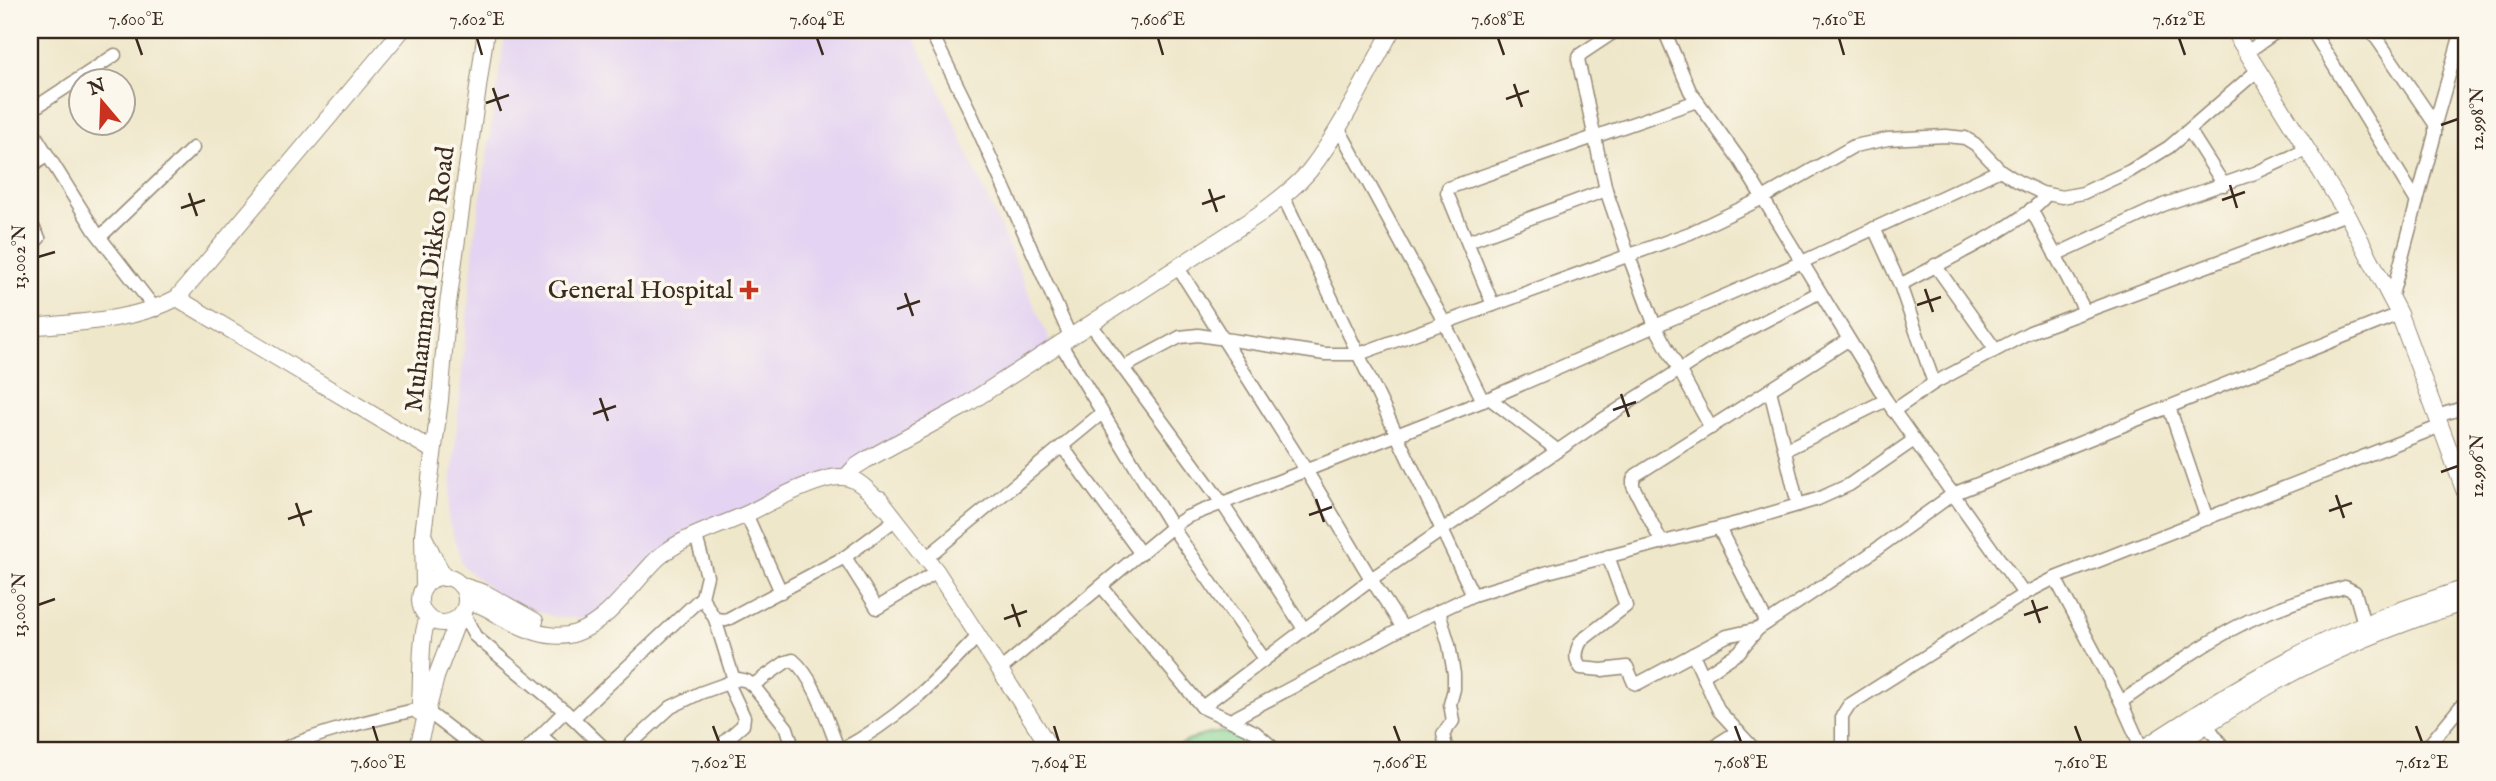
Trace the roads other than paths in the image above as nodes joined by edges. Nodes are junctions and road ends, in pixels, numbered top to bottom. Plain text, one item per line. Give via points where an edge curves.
1 (402, 30) edge
2 (486, 30) edge
3 (930, 30) edge
4 (1392, 30) edge
5 (1617, 30) edge
6 (1664, 30) edge
7 (2233, 30) edge
8 (2279, 30) edge
9 (2312, 30) edge
10 (2371, 30) edge
11 (2462, 30) edge
12 (2247, 52) junction
13 (114, 55) dead end
14 (2258, 70) junction
15 (1697, 101) junction
16 (30, 111) edge
17 (2435, 124) junction
18 (30, 127) edge
19 (1338, 127) junction
20 (2189, 130) junction
21 (1594, 139) junction
22 (193, 148) dead end
23 (2306, 150) junction
24 (47, 155) junction
25 (30, 168) edge
26 (2000, 170) junction
27 (2224, 185) junction
28 (1606, 190) junction
29 (2047, 194) junction
30 (1283, 196) junction
31 (1763, 198) junction
32 (2417, 202) junction
33 (2031, 209) junction
34 (2347, 214) junction
35 (30, 222) edge
36 (1874, 228) junction
37 (100, 237) junction
38 (1469, 244) junction
39 (30, 247) edge
40 (1628, 254) junction
41 (2054, 255) junction
42 (1802, 262) junction
43 (1935, 265) junction
44 (1177, 266) junction
45 (1900, 285) junction
46 (1820, 292) junction
47 (177, 298) junction
48 (1493, 304) junction
49 (2395, 307) junction
50 (156, 310) junction
51 (2085, 311) junction
52 (1090, 323) junction
53 (1444, 323) junction
54 (1655, 326) junction
55 (30, 327) edge
56 (1065, 340) junction
57 (1225, 340) junction
58 (1848, 340) junction
59 (1995, 349) junction
60 (1359, 355) junction
61 (1124, 367) junction
62 (1679, 370) junction
63 (1934, 383) junction
64 (1770, 390) junction
65 (1486, 399) junction
66 (1890, 405) junction
67 (2169, 407) junction
68 (2466, 407) edge
69 (1102, 413) junction
70 (2439, 421) junction
71 (1711, 428) junction
72 (1396, 435) junction
73 (1914, 440) junction
74 (1062, 446) junction
75 (432, 450) junction
76 (1558, 450) junction
77 (1785, 450) junction
78 (1306, 470) junction
79 (850, 472) junction
80 (2464, 479) edge
81 (1954, 494) junction
82 (2466, 495) edge
83 (1222, 503) junction
84 (1798, 505) junction
85 (746, 514) junction
86 (891, 514) junction
87 (2207, 519) junction
88 (1172, 527) junction
89 (1719, 528) junction
90 (1440, 530) junction
91 (423, 534) junction
92 (695, 536) junction
93 (1662, 542) junction
94 (1141, 554) junction
95 (1608, 556) junction
96 (845, 557) junction
97 (926, 558) junction
98 (937, 572) junction
99 (444, 578) junction
100 (1371, 579) junction
101 (2055, 579) junction
102 (633, 584) junction
103 (460, 585) junction
104 (1102, 587) junction
105 (2466, 588) edge
106 (424, 589) junction
107 (781, 592) junction
108 (2024, 594) junction
109 (1473, 595) junction
110 (702, 597) junction
111 (2466, 602) edge
112 (463, 611) junction
113 (1439, 611) junction
114 (428, 618) junction
115 (715, 619) junction
116 (2364, 624) junction
117 (1762, 626) junction
118 (1403, 628) junction
119 (1304, 629) junction
120 (979, 635) junction
121 (1693, 654) junction
122 (1264, 659) junction
123 (1001, 669) junction
124 (1703, 676) junction
125 (731, 682) junction
126 (753, 685) junction
127 (2466, 700) edge
128 (2121, 702) junction
129 (1202, 707) junction
130 (424, 710) junction
131 (569, 715) junction
132 (1231, 720) junction
133 (2207, 725) junction
134 (1738, 731) junction
135 (541, 736) junction
136 (1046, 749) edge
137 (2141, 750) edge
138 (278, 751) edge
139 (416, 751) edge
140 (479, 751) edge
141 (525, 751) edge
142 (558, 751) edge
143 (607, 751) edge
144 (623, 751) edge
145 (725, 751) edge
146 (799, 751) edge
147 (839, 751) edge
148 (1277, 751) edge
149 (1447, 751) edge
150 (1720, 751) edge
151 (1756, 751) edge
152 (1842, 751) edge
153 (2166, 751) edge
154 (2226, 751) edge
155 (2424, 751) edge

1 - 47 street
2 - 75 street, Muhammad Dikko Road
3 - 56 street via 969,109
4 - 19 street
5 - 21 street via 1578,59
6 - 15 street
7 - 12 street
8 - 12 street
9 - 32 street
10 - 17 street
11 - 17 street
12 - 14 street
13 - 16 street
14 - 20 street
14 - 23 street
15 - 21 street
15 - 31 street
17 - 32 street
18 - 24 street
19 - 30 street via 1310,170
19 - 53 street
20 - 27 street
20 - 29 street via 2150,159 2083,193
21 - 28 street
21 - 38 street via 1448,188
22 - 37 street
23 - 27 street
23 - 34 street
24 - 25 street
24 - 37 street
26 - 29 street
26 - 31 street via 1965,138 1888,139 1854,146
26 - 36 street
27 - 41 street via 2163,205
28 - 38 street
28 - 40 street
29 - 33 street
30 - 44 street
30 - 60 street
31 - 40 street via 1690,233
31 - 42 street
32 - 49 street
33 - 41 street
33 - 43 street
34 - 49 street
34 - 51 street
35 - 39 street via 39,238
36 - 42 street
36 - 45 street
37 - 50 street
38 - 48 street
40 - 48 street
40 - 54 street
41 - 51 street
42 - 46 street
42 - 54 street
43 - 45 street
43 - 59 street
44 - 52 street
44 - 57 street
45 - 63 street
46 - 58 street
46 - 62 street
47 - 50 street
47 - 75 street
48 - 53 street
49 - 67 street
49 - 70 street
50 - 55 street
51 - 59 street
52 - 56 street
52 - 61 street
53 - 60 street
53 - 65 street
54 - 62 street
54 - 65 street
56 - 69 street
56 - 79 street via 961,408
57 - 60 street
57 - 61 street via 1180,337
57 - 78 street
58 - 64 street
58 - 66 street
59 - 63 street
60 - 72 street
61 - 83 street
62 - 71 street
62 - 76 street
63 - 66 street
64 - 71 street
64 - 77 street
65 - 72 street
65 - 76 street
66 - 73 street
66 - 77 street
67 - 81 street
67 - 87 street
68 - 70 street
69 - 74 street
69 - 88 street
70 - 80 street
70 - 87 street
71 - 93 street via 1633,480
72 - 78 street
72 - 90 street
73 - 81 street
73 - 84 street via 1849,485
74 - 94 street
74 - 97 street
75 - 91 street, Muhammad Dikko Road
76 - 90 street
77 - 84 street
78 - 83 street
78 - 100 street
79 - 85 street via 792,491
79 - 86 street
80 - 82 street
81 - 108 street
81 - 117 street
83 - 88 street
83 - 119 street
84 - 89 street
85 - 92 street
85 - 107 street
86 - 96 street
86 - 97 street
87 - 101 street
88 - 94 street
88 - 122 street
89 - 93 street
89 - 117 street
90 - 100 street
90 - 109 street
91 - 99 street
91 - 106 street, Muhammad Dikko Road
92 - 102 street via 661,556
92 - 110 street via 707,576
93 - 95 street
94 - 104 street
95 - 109 street
95 - 121 street via 1626,606 1581,641 1577,664 1589,670 1627,667 1637,684
96 - 98 street via 877,608
96 - 107 street
97 - 98 street
98 - 120 street
99 - 103 street
99 - 106 street
100 - 118 street
100 - 119 street
101 - 108 street
101 - 128 street
102 - 103 street via 590,616 555,627
102 - 112 street via 590,627 566,636 540,633 480,605
103 - 112 street
104 - 123 street
104 - 129 street
105 - 116 street
106 - 114 street via 420,601
107 - 115 street via 726,620
108 - 152 street via 1843,710
109 - 113 street
110 - 115 street
110 - 131 street
111 - 133 street via 2352,644 2277,681
112 - 114 street via 444,623
112 - 130 street
112 - 131 street via 475,636
113 - 118 street
113 - 149 street via 1454,674 1450,704 1454,721 1443,734
114 - 130 street via 423,634
115 - 125 street
116 - 128 street via 2355,592 2345,587 2282,606 2216,639
116 - 137 street via 2270,670
117 - 121 street via 1727,636
117 - 124 street via 1739,652
118 - 132 street
119 - 122 street
120 - 123 street
120 - 147 street via 908,707
121 - 124 street
122 - 129 street
123 - 136 street
124 - 134 street via 1719,711
125 - 126 street
125 - 144 street via 671,707
125 - 145 street via 744,718 743,725 726,740
126 - 146 street via 787,727 793,747
126 - 147 street via 786,662 793,660 801,666
127 - 155 street
128 - 137 street
129 - 132 street
130 - 138 street
130 - 139 street
130 - 140 street
131 - 135 street
131 - 143 street
132 - 148 street
133 - 153 street
133 - 154 street
134 - 150 street via 1719,743
134 - 151 street
135 - 141 street
135 - 142 street

